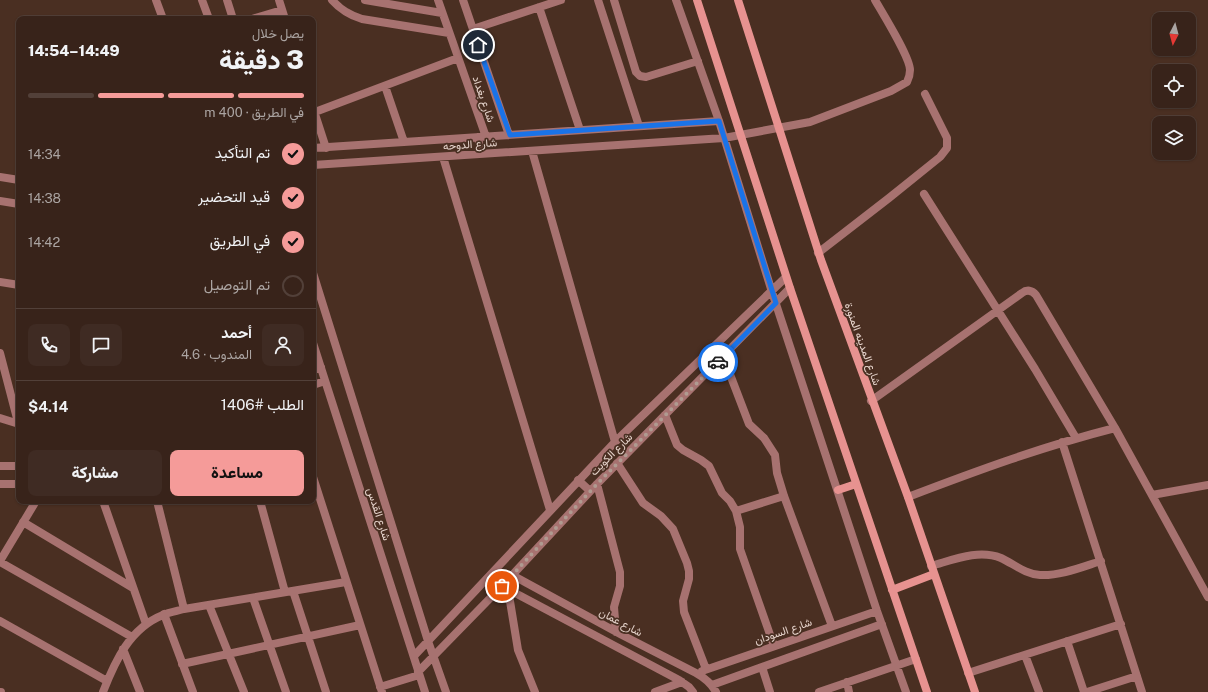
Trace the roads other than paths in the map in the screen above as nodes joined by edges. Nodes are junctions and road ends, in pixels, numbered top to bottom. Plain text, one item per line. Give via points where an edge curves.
1 (156, 0) edge
2 (202, 0) edge
3 (227, 0) edge
4 (279, 0) edge
5 (332, 0) edge
6 (365, 0) edge
7 (438, 0) edge
8 (463, 0) edge
9 (561, 0) edge
10 (598, 0) edge
11 (614, 0) edge
12 (676, 0) edge
13 (697, 0) edge
14 (738, 0) edge
15 (875, 0) edge
16 (387, 2) edge
17 (538, 7) junction
18 (282, 10) junction
19 (442, 13) junction
20 (162, 16) edge
21 (207, 16) edge
22 (232, 16) edge
23 (262, 16) edge
24 (284, 16) edge
25 (473, 30) junction
26 (449, 33) junction
27 (458, 58) junction
28 (698, 61) junction
29 (385, 86) junction
30 (925, 94) dead end
31 (316, 109) edge
32 (316, 116) edge
33 (719, 121) junction
34 (639, 126) junction
35 (779, 129) junction
36 (580, 130) junction
37 (510, 135) junction
38 (742, 135) junction
39 (482, 137) junction
40 (724, 138) junction
41 (404, 142) junction
42 (316, 148) edge
43 (326, 148) junction
44 (532, 151) junction
45 (481, 154) junction
46 (443, 157) junction
47 (316, 165) edge
48 (0, 177) edge
49 (16, 180) edge
50 (924, 194) dead end
51 (0, 201) edge
52 (16, 204) edge
53 (818, 252) junction
54 (786, 278) junction
55 (0, 282) edge
56 (316, 283) edge
57 (16, 285) edge
58 (790, 288) junction
59 (772, 292) junction
60 (776, 303) junction
61 (998, 310) junction
62 (0, 353) edge
63 (723, 356) junction
64 (317, 368) edge
65 (325, 380) junction
66 (316, 384) edge
67 (871, 401) junction
68 (16, 414) edge
69 (665, 415) junction
70 (0, 418) edge
71 (16, 424) edge
72 (1115, 428) junction
73 (1076, 438) junction
74 (614, 442) junction
75 (1062, 442) junction
76 (617, 463) junction
77 (0, 466) edge
78 (16, 466) edge
79 (578, 480) junction
80 (0, 484) edge
81 (16, 484) edge
82 (597, 484) junction
83 (856, 484) junction
84 (1208, 485) edge
85 (316, 487) edge
86 (838, 490) junction
87 (590, 491) junction
88 (1152, 495) junction
89 (784, 496) junction
90 (908, 497) junction
91 (34, 504) edge
92 (104, 504) edge
93 (158, 504) edge
94 (261, 504) edge
95 (550, 510) junction
96 (736, 511) junction
97 (23, 522) junction
98 (0, 562) edge
99 (1101, 562) junction
100 (933, 570) junction
101 (512, 575) junction
102 (346, 582) junction
103 (505, 587) junction
104 (133, 588) junction
105 (892, 590) junction
106 (293, 591) junction
107 (284, 592) junction
108 (1208, 597) edge
109 (253, 598) junction
110 (209, 605) junction
111 (184, 609) junction
112 (877, 611) junction
113 (164, 614) junction
114 (0, 621) edge
115 (146, 624) junction
116 (882, 624) junction
117 (1121, 624) junction
118 (360, 625) junction
119 (832, 626) junction
120 (616, 632) junction
121 (132, 636) junction
122 (308, 636) junction
123 (428, 641) junction
124 (1067, 641) junction
125 (269, 645) junction
126 (774, 646) junction
127 (123, 650) junction
128 (228, 653) junction
129 (1025, 655) junction
130 (414, 656) junction
131 (433, 656) junction
132 (916, 659) junction
133 (675, 662) junction
134 (182, 664) junction
135 (897, 666) junction
136 (762, 667) junction
137 (706, 669) junction
138 (418, 673) junction
139 (696, 673) junction
140 (968, 673) junction
141 (670, 675) junction
142 (1137, 676) junction
143 (107, 681) junction
144 (682, 682) junction
145 (847, 682) junction
146 (714, 689) edge
147 (381, 690) edge
148 (103, 692) edge
149 (140, 692) edge
150 (193, 692) edge
151 (244, 692) edge
152 (286, 692) edge
153 (326, 692) edge
154 (425, 692) edge
155 (446, 692) edge
156 (535, 692) edge
157 (655, 692) edge
158 (693, 692) edge
159 (770, 692) edge
160 (819, 692) edge
161 (849, 692) edge
162 (906, 692) edge
163 (927, 692) edge
164 (975, 692) edge
165 (1039, 692) edge
166 (1086, 692) edge
167 (1142, 692) edge

1 - 20 street
2 - 21 street
3 - 22 street
4 - 18 street
5 - 26 street via 345,12 362,19
6 - 16 street
7 - 19 street, شارع بغداد
8 - 25 street, شارع بغداد
9 - 17 street
10 - 34 street
11 - 28 street via 636,72 640,76 646,77
12 - 28 street
13 - 38 main road
14 - 35 main road, شارع المدينه المنورة
15 - 35 street, شارع الدوحه via 906,56 910,69 907,82 832,115
16 - 19 street
17 - 25 street
17 - 36 street
18 - 23 street
18 - 24 street
19 - 26 street, شارع بغداد
25 - 37 street, شارع بغداد
26 - 27 street, شارع بغداد
27 - 29 street
27 - 39 street, شارع بغداد
28 - 33 street
29 - 31 street
29 - 41 street
30 - 53 street via 947,138 946,148 940,157
32 - 43 street
33 - 34 street, شارع الدوحه
33 - 40 street
34 - 36 street, شارع الدوحه
35 - 38 street, شارع الدوحه
35 - 53 main road, شارع المدينه المنورة
36 - 37 street, شارع الدوحه
37 - 39 street, شارع الدوحه
38 - 40 street, شارع الدوحه
38 - 54 main road
39 - 41 street, شارع الدوحه
39 - 45 street, شارع بغداد
40 - 44 street, شارع الدوحه
40 - 59 street
41 - 43 street, شارع الدوحه
42 - 43 street, شارع الدوحه
44 - 45 street, شارع الدوحه
44 - 74 street
45 - 46 street, شارع الدوحه
46 - 47 street, شارع الدوحه
46 - 95 street
48 - 49 street
50 - 61 street
51 - 52 street
53 - 67 main road, شارع المدينه المنورة
54 - 58 main road
54 - 59 street, شارع الكويت
55 - 57 street
56 - 123 street
58 - 60 street, شارع الكويت
58 - 83 main road
59 - 60 street
59 - 74 street, شارع الكويت
60 - 63 street, شارع الكويت
60 - 86 street
61 - 67 street
61 - 72 street via 1025,291 1036,295
61 - 73 street
62 - 68 street
63 - 69 street, شارع الكويت
63 - 89 street via 749,424 764,438 775,455
64 - 65 street, شارع القدس
65 - 66 street
65 - 130 street, شارع القدس
67 - 90 main road, شارع المدينه المنورة
69 - 76 street, شارع الكويت
69 - 96 street via 677,445 709,466 722,493
70 - 71 street
72 - 73 street
72 - 88 street
73 - 75 street
74 - 79 street, شارع الكويت
75 - 90 street
75 - 99 street
76 - 82 street, شارع الكويت
76 - 137 street via 643,503 673,528 689,571 683,601 684,612
77 - 78 street
79 - 87 street
79 - 95 street, شارع الكويت
80 - 81 street
82 - 87 street, شارع الكويت
82 - 120 street via 620,572 620,586 614,607
83 - 86 main road
83 - 105 main road
84 - 88 street
85 - 102 street
86 - 112 street
87 - 101 street, شارع الكويت
88 - 108 street
89 - 96 street
89 - 119 street
90 - 100 main road, شارع المدينه المنورة
91 - 97 street
92 - 104 street
93 - 111 street
94 - 107 street
95 - 123 street, شارع الكويت
96 - 126 street via 740,527 740,549
97 - 98 street
97 - 104 street
98 - 121 street
99 - 100 street via 1053,575 1039,575 1026,572 1002,559 982,554 971,555
99 - 117 street
100 - 105 main road
100 - 140 main road, شارع المدينه المنورة
101 - 103 street, شارع الكويت
101 - 120 street, شارع عمان
102 - 106 street
102 - 118 street
103 - 131 street, شارع الكويت
103 - 141 street
103 - 156 street via 518,650
104 - 115 street
105 - 132 main road
106 - 107 street
106 - 122 street
107 - 109 street
109 - 110 street
109 - 125 street
110 - 111 street
110 - 128 street
111 - 113 street
112 - 116 street
112 - 119 street, شارع السودان
113 - 115 street
113 - 134 street
114 - 143 street
115 - 121 street
116 - 135 street
116 - 136 street
117 - 124 street
117 - 142 street
118 - 122 street
118 - 147 street
119 - 126 street, شارع السودان
120 - 133 street, شارع عمان
121 - 127 street
122 - 125 street
122 - 153 street
123 - 130 street, شارع الكويت
123 - 131 street
124 - 129 street
124 - 166 street
125 - 128 street
125 - 152 street
126 - 137 street, شارع السودان
127 - 143 street
127 - 149 street
128 - 134 street
128 - 151 street
129 - 140 street
129 - 165 street
130 - 138 street, شارع القدس
131 - 138 street, شارع الكويت
131 - 155 street
132 - 135 street
132 - 163 main road
133 - 139 street, شارع عمان
133 - 141 street
134 - 150 street
135 - 145 street
135 - 162 street
136 - 146 street
136 - 159 street
137 - 139 street, شارع السودان
138 - 147 street
138 - 154 street, شارع القدس
139 - 146 street, شارع عمان via 705,678
140 - 164 main road, شارع المدينه المنورة
141 - 144 street
142 - 166 street
142 - 167 street
143 - 148 street
144 - 157 street
144 - 158 street
145 - 160 street
145 - 161 street

